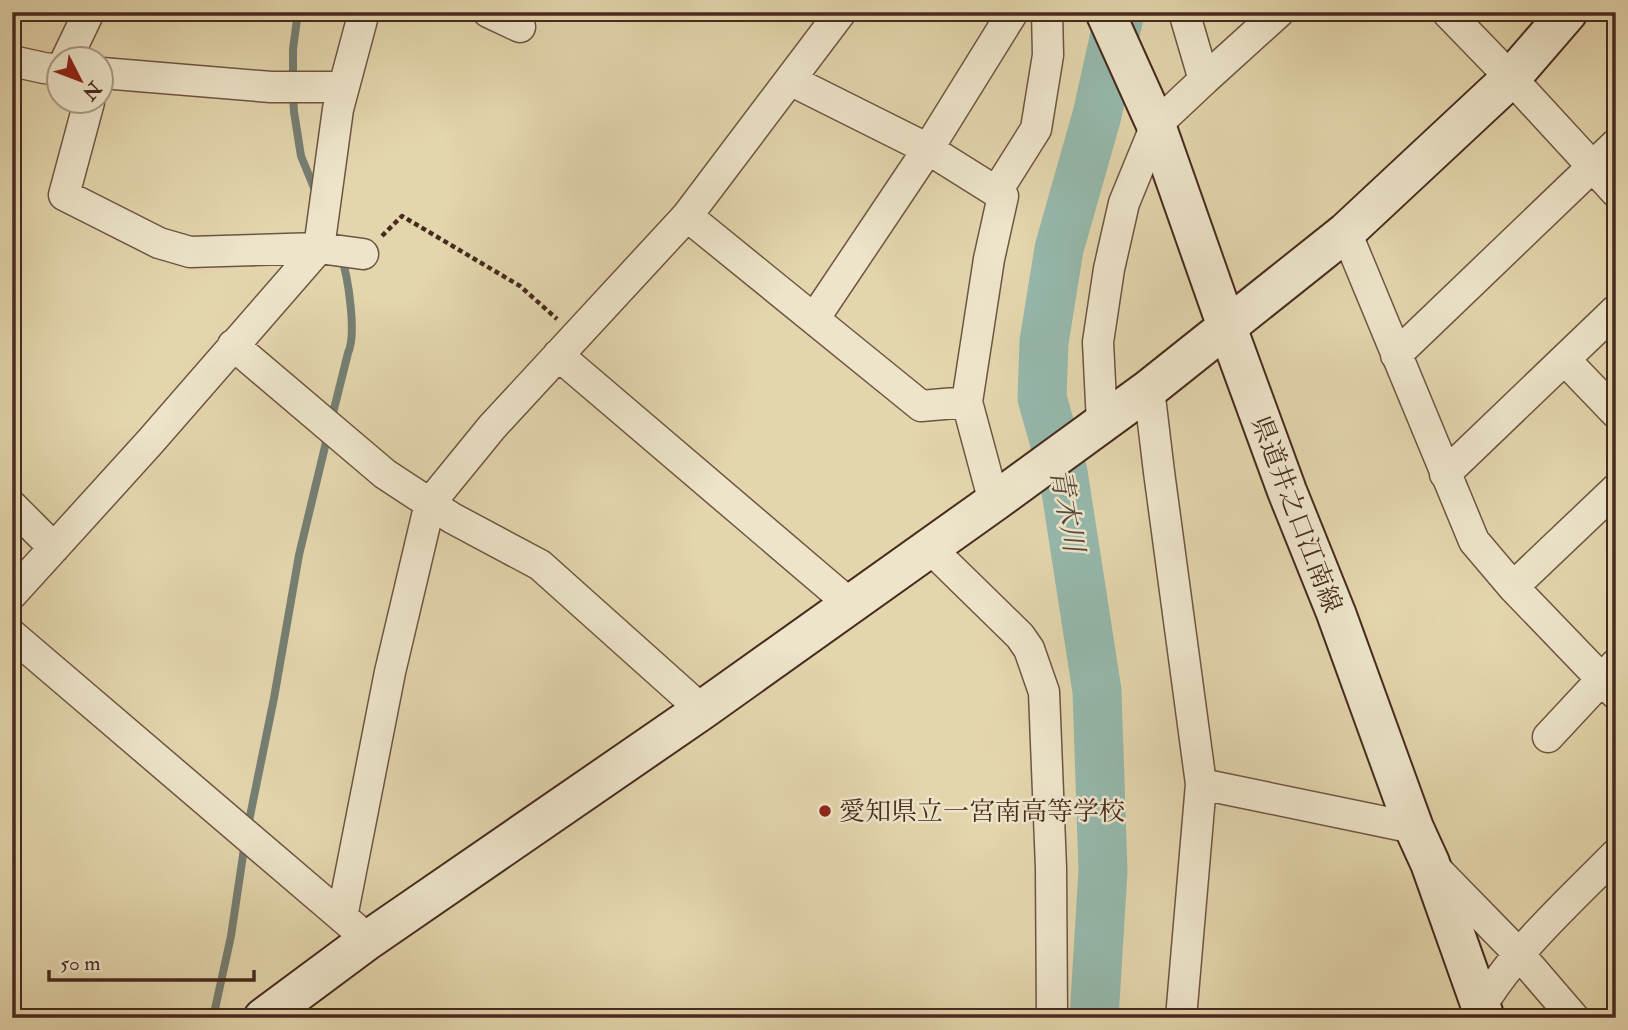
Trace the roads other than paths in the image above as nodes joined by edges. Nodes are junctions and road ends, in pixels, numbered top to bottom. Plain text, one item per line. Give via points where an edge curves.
1 (89, 12) edge
2 (364, 12) edge
3 (488, 12) edge
4 (841, 12) edge
5 (1013, 12) edge
6 (1048, 12) edge
7 (1105, 12) edge
8 (1184, 12) edge
9 (1279, 12) edge
10 (1447, 12) edge
11 (1568, 12) edge
12 (520, 27) dead end
13 (73, 46) edge
14 (12, 61) edge
15 (46, 68) edge
16 (116, 74) edge
17 (1511, 78) junction
18 (790, 80) junction
19 (1204, 80) junction
20 (343, 87) junction
21 (85, 116) edge
22 (1155, 123) junction
23 (1616, 144) edge
24 (928, 149) junction
25 (1592, 167) junction
26 (996, 191) junction
27 (1616, 192) edge
28 (687, 216) junction
29 (1346, 232) junction
30 (319, 248) junction
31 (363, 254) road end
32 (1616, 310) edge
33 (814, 319) junction
34 (1227, 327) junction
35 (233, 345) junction
36 (568, 345) junction
37 (1396, 355) junction
38 (1565, 360) junction
39 (1149, 389) junction
40 (967, 402) junction
41 (1616, 413) edge
42 (1102, 423) junction
43 (1445, 474) junction
44 (1616, 489) edge
45 (994, 502) junction
46 (430, 503) junction
47 (12, 506) edge
48 (54, 548) junction
49 (930, 548) junction
50 (1513, 587) junction
51 (12, 594) edge
52 (850, 604) junction
53 (12, 635) edge
54 (1611, 679) edge
55 (702, 710) junction
56 (1548, 737) dead end
57 (1200, 784) junction
58 (1414, 828) junction
59 (1616, 854) edge
60 (1430, 863) junction
61 (355, 928) junction
62 (1519, 954) junction
63 (1480, 1014) edge
64 (263, 1018) edge
65 (1052, 1018) edge
66 (1181, 1018) edge
67 (1574, 1018) edge

1 - 13 street
2 - 20 street
3 - 12 street
4 - 18 street
5 - 24 street
6 - 26 street via 1048,55 1037,129
7 - 22 street, 県道井之口江南線
8 - 19 street
9 - 19 street
10 - 17 street
11 - 17 street
14 - 15 street
16 - 20 street via 271,88
17 - 25 street
17 - 29 street
18 - 24 street
18 - 28 street
19 - 22 street
20 - 30 street
21 - 30 street via 64,195 159,243 190,252
22 - 34 street, 県道井之口江南線
22 - 42 street via 1124,203 1109,269 1098,342
23 - 25 street
24 - 26 street
24 - 33 street
25 - 27 street
25 - 37 street
26 - 40 street via 1003,196
28 - 33 street
28 - 36 street
29 - 34 street
29 - 37 street
30 - 31 street
30 - 35 street
32 - 38 street
33 - 40 street via 921,406
34 - 39 street
34 - 58 street, 県道井之口江南線
35 - 46 street via 384,474
35 - 48 street
36 - 46 street
36 - 52 street
37 - 43 street
38 - 41 street
38 - 43 street
39 - 42 street
39 - 57 street
40 - 45 street
42 - 45 street
43 - 50 street via 1474,541
44 - 50 street
45 - 49 street
46 - 55 street via 540,565
46 - 61 street via 390,672
47 - 48 street
48 - 51 street
49 - 52 street
49 - 65 street via 1020,636 1044,692
50 - 54 street
52 - 55 street
53 - 61 street
54 - 56 street
55 - 61 street
57 - 58 street
57 - 66 street
58 - 60 street, 県道井之口江南線
59 - 62 street
60 - 62 street
60 - 63 street, 県道井之口江南線
61 - 64 street
62 - 63 street
62 - 67 street

